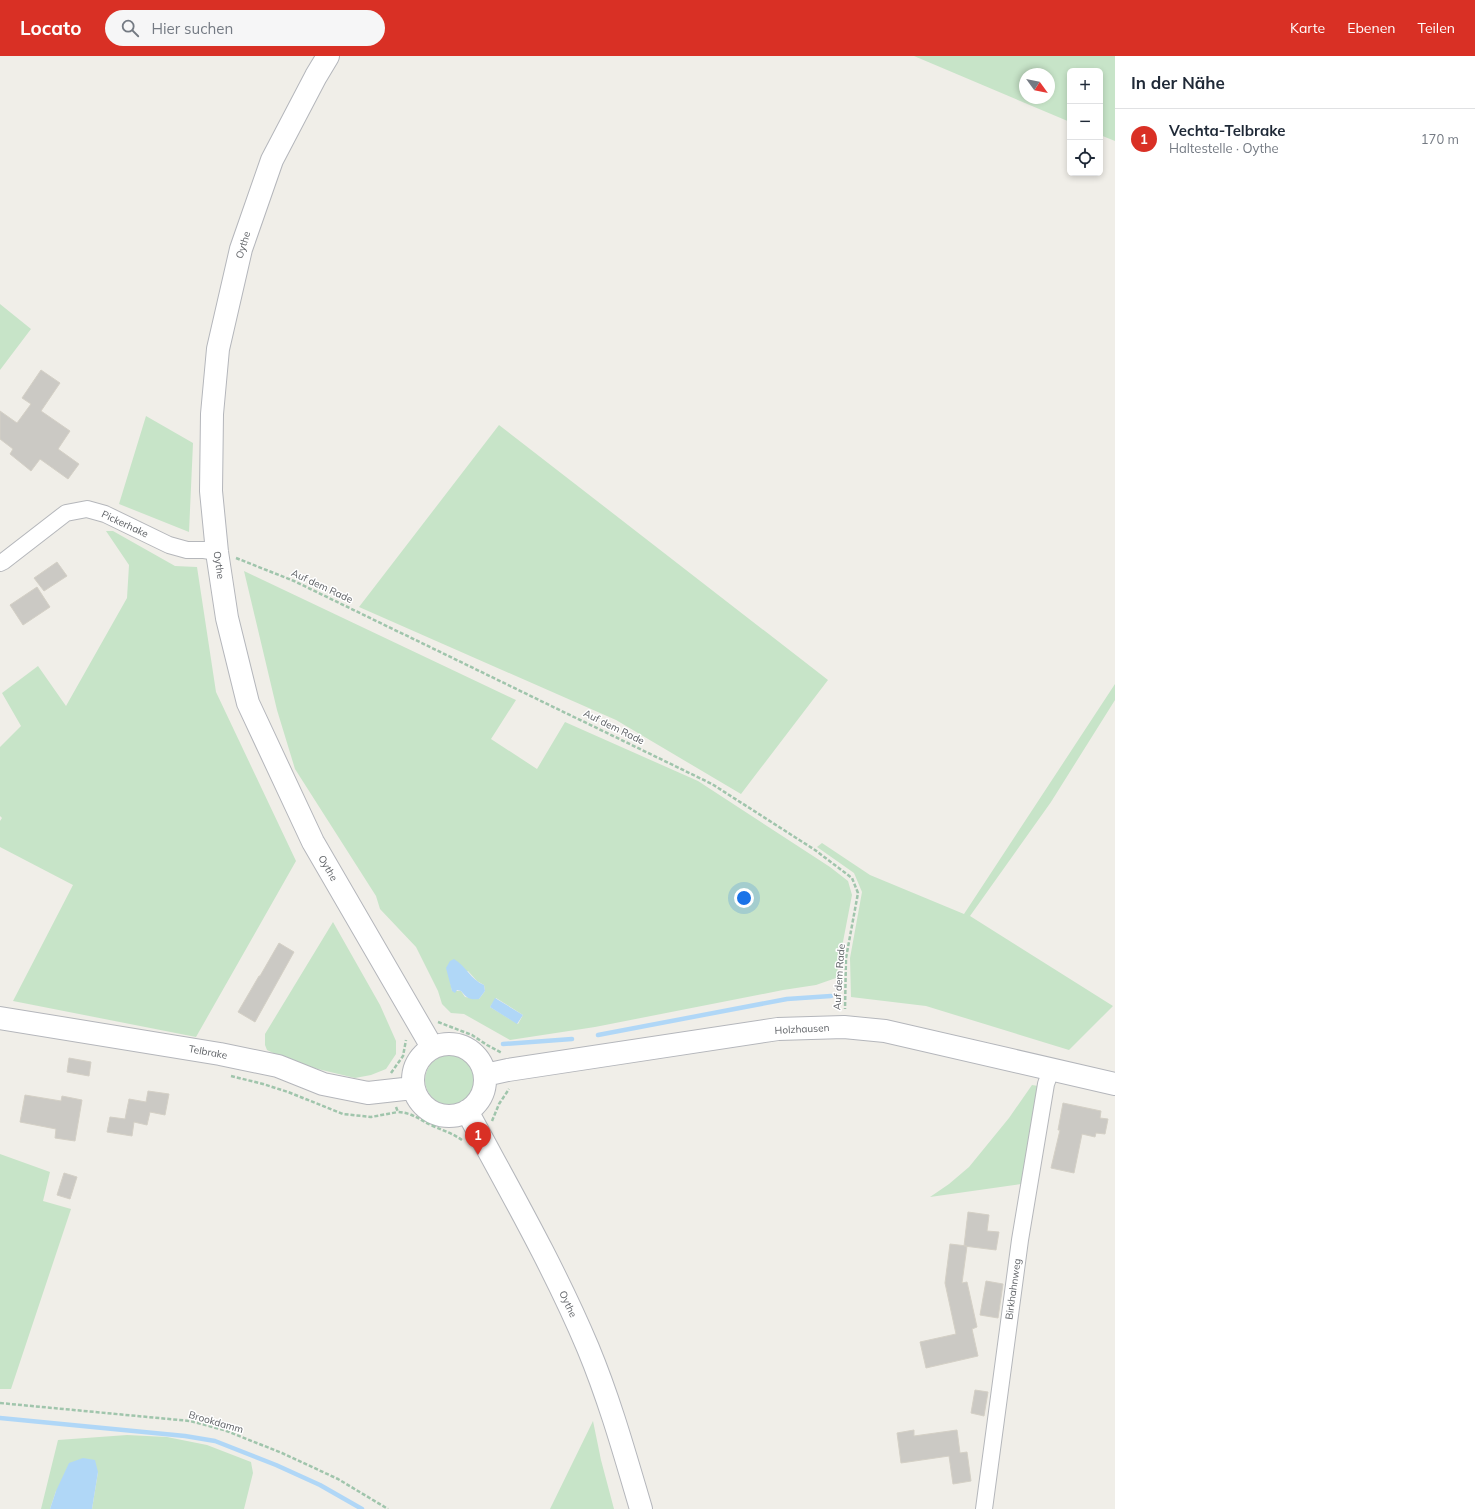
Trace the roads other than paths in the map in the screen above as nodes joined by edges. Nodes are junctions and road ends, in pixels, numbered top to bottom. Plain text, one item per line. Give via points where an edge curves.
1 (328, 56) edge
2 (217, 552) junction
3 (0, 563) edge
4 (0, 1018) edge
5 (432, 1047) junction
6 (1051, 1070) junction
7 (486, 1075) junction
8 (1115, 1084) edge
9 (413, 1088) junction
10 (467, 1111) junction
11 (640, 1509) edge
12 (984, 1509) edge

1 - 2 main road, Oythe via 272,160 241,249 218,350 212,414 211,491
2 - 3 street, Pickerhake via 187,550 169,545 106,514 87,509 66,513
2 - 5 main road, Oythe via 227,618 248,703 313,842
4 - 9 main road, Telbrake via 220,1054 278,1066 323,1084 368,1093
5 - 7 main road via 450,1043 466,1047 476,1054
5 - 9 main road via 416,1064
6 - 7 main road, Holzhausen via 886,1031 844,1027 778,1029
6 - 8 main road, Holzhausen
6 - 12 street, Birkhahnweg via 1046,1084 1020,1240
7 - 10 main road via 482,1096 476,1105
9 - 10 main road via 417,1098 434,1113 457,1116
10 - 11 main road, Oythe via 552,1270 588,1347 617,1428

